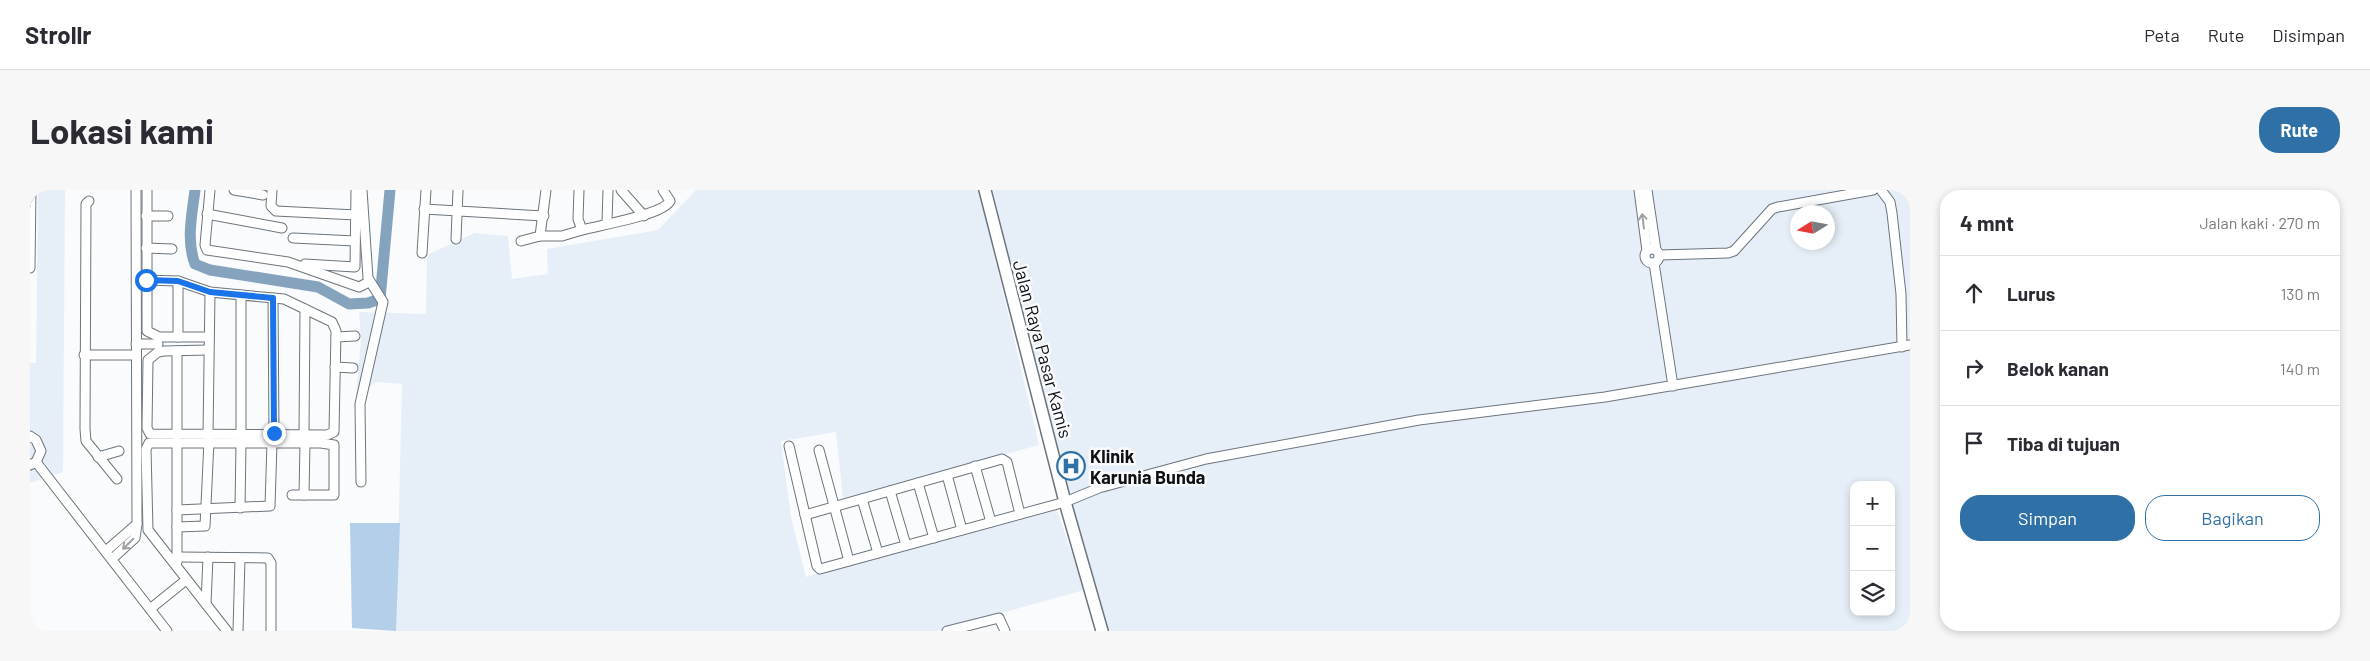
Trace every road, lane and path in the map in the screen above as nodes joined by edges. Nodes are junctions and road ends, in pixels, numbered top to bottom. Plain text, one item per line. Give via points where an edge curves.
1 (30, 190) edge
2 (136, 190) edge
3 (147, 190) edge
4 (210, 190) edge
5 (234, 190) edge
6 (356, 190) edge
7 (362, 190) edge
8 (426, 190) edge
9 (458, 190) edge
10 (546, 190) edge
11 (579, 190) edge
12 (608, 190) edge
13 (621, 190) edge
14 (663, 190) edge
15 (985, 190) edge
16 (1639, 190) edge
17 (1647, 190) edge
18 (1873, 190) edge
19 (1881, 190) edge
20 (268, 193) edge
21 (89, 201) dead end
22 (424, 209) junction
23 (30, 211) edge
24 (457, 211) junction
25 (208, 214) junction
26 (356, 215) junction
27 (146, 216) junction
28 (168, 216) dead end
29 (544, 216) junction
30 (644, 216) junction
31 (607, 222) junction
32 (282, 228) dead end
33 (582, 230) junction
34 (540, 236) junction
35 (293, 238) dead end
36 (456, 239) dead end
37 (355, 241) junction
38 (521, 241) dead end
39 (146, 248) junction
40 (172, 249) dead end
41 (422, 253) dead end
42 (1654, 255) junction
43 (304, 264) dead end
44 (30, 268) edge
45 (146, 280) junction
46 (178, 281) junction
47 (371, 284) junction
48 (210, 292) junction
49 (242, 295) junction
50 (273, 298) junction
51 (305, 308) junction
52 (355, 336) dead end
53 (178, 337) junction
54 (208, 337) junction
55 (336, 337) junction
56 (136, 344) junction
57 (158, 344) junction
58 (1906, 346) edge
59 (208, 350) junction
60 (177, 351) junction
61 (84, 355) junction
62 (136, 355) junction
63 (335, 367) junction
64 (353, 368) dead end
65 (1673, 386) junction
66 (274, 433) junction
67 (30, 435) edge
68 (177, 438) junction
69 (208, 438) junction
70 (304, 438) junction
71 (241, 439) junction
72 (272, 443) junction
73 (789, 446) dead end
74 (818, 450) dead end
75 (119, 451) dead end
76 (98, 456) junction
77 (33, 464) edge
78 (975, 466) junction
79 (946, 475) junction
80 (117, 479) dead end
81 (361, 482) dead end
82 (918, 482) junction
83 (890, 491) junction
84 (292, 495) dead end
85 (304, 495) junction
86 (862, 498) junction
87 (1064, 502) junction
88 (832, 507) junction
89 (240, 508) junction
90 (177, 510) junction
91 (206, 510) junction
92 (1020, 514) junction
93 (805, 515) junction
94 (992, 522) junction
95 (137, 524) junction
96 (177, 527) junction
97 (962, 530) junction
98 (934, 538) junction
99 (906, 546) junction
100 (106, 550) junction
101 (878, 553) junction
102 (208, 557) junction
103 (240, 558) junction
104 (112, 559) junction
105 (177, 561) junction
106 (849, 561) junction
107 (186, 580) junction
108 (206, 604) junction
109 (150, 609) junction
110 (167, 631) edge
111 (226, 631) edge
112 (238, 631) edge
113 (270, 631) edge
114 (947, 631) edge
115 (1005, 631) edge
116 (1102, 631) edge

1 - 23 street
2 - 56 street
3 - 27 street
4 - 25 street
5 - 20 street
6 - 26 street
7 - 47 street
8 - 22 street
9 - 24 street
10 - 29 street
11 - 33 street via 578,219
12 - 31 street
13 - 30 street
14 - 30 street via 668,196 668,204
15 - 87 main road, Jalan Raya Pasar Kamis
42 -> 16 street
17 - 42 street
18 - 42 street via 1778,206 1734,251 1728,253
19 - 58 street via 1890,202 1892,213
20 - 26 street via 271,206 276,211
21 - 61 street via 86,204
22 - 24 street
22 - 41 street
23 - 44 street
24 - 29 street
24 - 36 street
25 - 32 street
25 - 47 street via 207,250 288,262 358,287
26 - 37 street
27 - 28 street
27 - 39 street
29 - 34 street
30 - 31 street
31 - 33 street
33 - 34 street via 562,236
34 - 38 street
35 - 37 street
37 - 43 street via 355,267
39 - 40 street
39 - 45 street
42 - 65 street
45 - 46 street
45 - 57 street via 147,331
46 - 48 street
46 - 53 street
47 - 81 street via 382,297 382,307 360,404
48 - 49 street
48 - 54 street
49 - 50 street
49 - 71 street
50 - 51 street
50 - 66 street
51 - 55 street via 332,322
51 - 70 street
52 - 55 street
53 - 54 street
53 - 57 street
54 - 59 street
55 - 63 street
56 - 57 street
56 - 62 street
57 - 60 street
57 - 68 street via 147,365 147,428 152,434
58 - 65 street
59 - 60 street
59 - 69 street
60 - 68 street
61 - 62 street
61 - 76 street via 86,441
62 - 95 street
63 - 64 street
63 - 70 street via 335,430 327,435
65 - 87 street via 1420,420 1206,459 1099,488
66 - 70 street
66 - 71 street
67 - 77 street via 41,451
68 - 69 street
68 - 90 street
68 - 105 street via 152,441 146,449 147,527
69 - 71 street
69 - 91 street
70 - 72 street
70 - 85 street
70 - 85 street via 334,445 336,492 333,495
71 - 72 street
71 - 89 street
72 - 89 street via 270,506
73 - 93 street
74 - 88 street
75 - 76 street
76 - 80 street
77 - 100 street
78 - 79 street
78 - 92 street via 1007,462
78 - 94 street
79 - 82 street
79 - 97 street
82 - 83 street
82 - 98 street
83 - 86 street
83 - 99 street
84 - 85 street
86 - 88 street
86 - 101 street
87 - 92 street
87 - 116 main road, Jalan Raya Pasar Kamis
88 - 93 street
88 - 106 street
89 - 91 street
90 - 91 street
90 - 96 street
91 - 96 street via 205,526
92 - 94 street
93 - 106 street via 820,569
94 - 97 street
95 - 100 street
95 -> 104 street via 134,538
96 - 105 street
97 - 98 street
98 - 99 street
99 - 101 street
100 - 104 street
101 - 106 street
102 - 103 street
102 - 105 street
102 - 108 street
103 - 112 street
103 - 113 street via 270,560
104 - 109 street
105 - 107 street
107 - 108 street
107 - 109 street
108 - 111 street
109 - 110 street
114 - 115 street via 999,618

